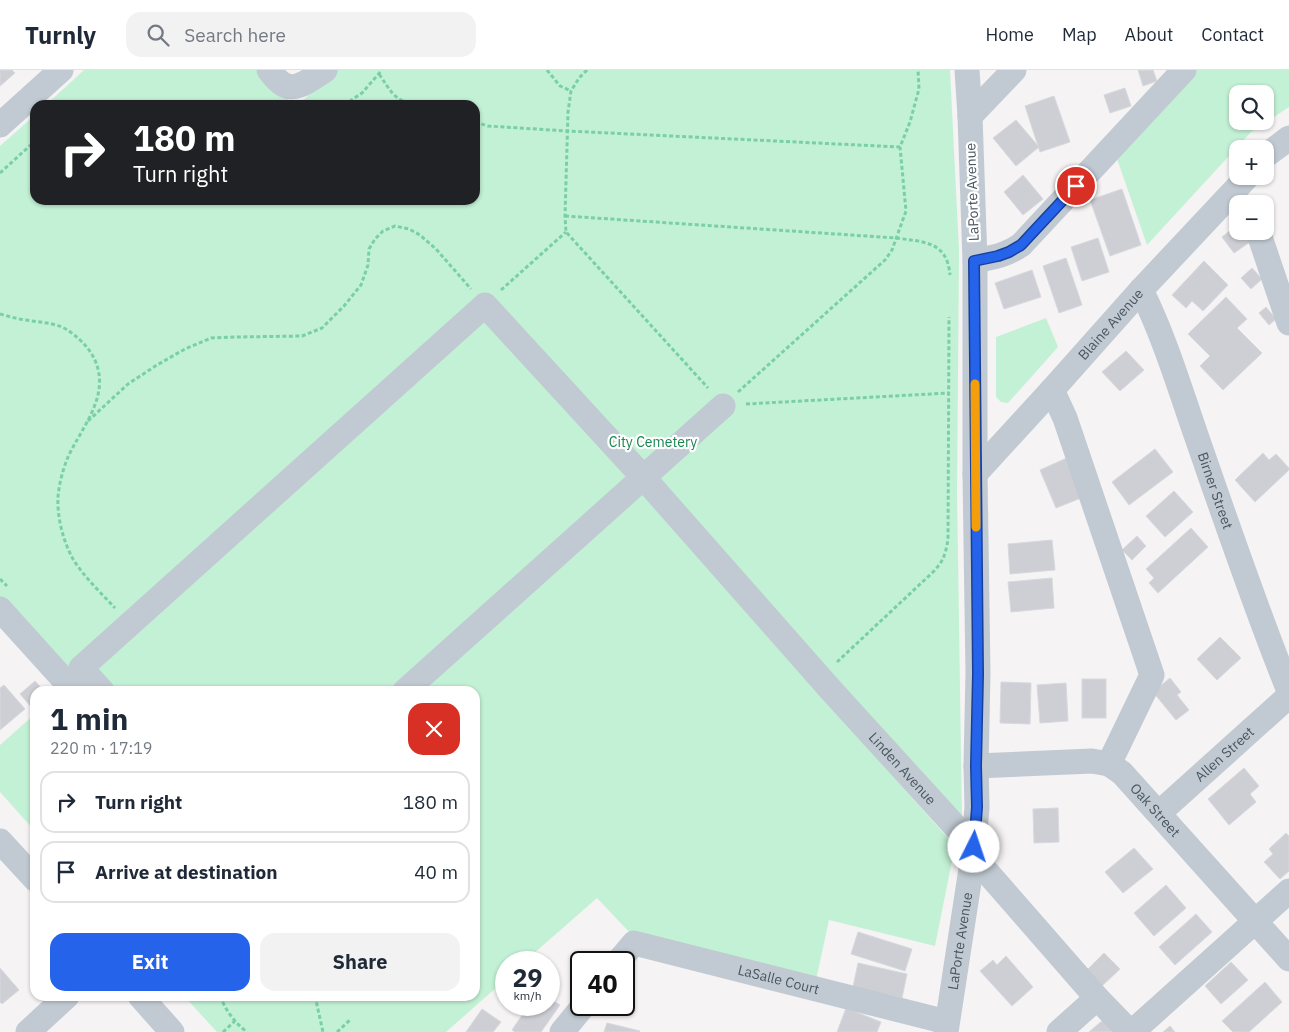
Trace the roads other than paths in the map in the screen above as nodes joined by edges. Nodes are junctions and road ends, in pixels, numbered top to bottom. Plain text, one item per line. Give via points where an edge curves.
1 (61, 70) edge
2 (269, 70) edge
3 (325, 70) edge
4 (966, 70) edge
5 (1014, 70) edge
6 (1184, 70) edge
7 (970, 116) junction
8 (0, 125) edge
9 (1289, 138) edge
10 (1274, 148) edge
11 (1246, 188) edge
12 (1261, 240) edge
13 (974, 261) junction
14 (1141, 290) junction
15 (1289, 322) edge
16 (1052, 390) junction
17 (723, 406) road end
18 (975, 474) junction
19 (643, 477) junction
20 (0, 608) edge
21 (70, 686) edge
22 (97, 686) edge
23 (411, 686) edge
24 (1288, 698) edge
25 (1109, 764) junction
26 (976, 766) junction
27 (1159, 813) junction
28 (0, 841) edge
29 (973, 852) junction
30 (30, 874) edge
31 (1289, 891) edge
32 (1255, 921) junction
33 (627, 951) edge
34 (1289, 958) edge
35 (1097, 998) junction
36 (62, 1001) edge
37 (144, 1001) edge
38 (575, 1016) edge
39 (946, 1027) edge
40 (28, 1032) edge
41 (172, 1032) edge
42 (562, 1032) edge
43 (1059, 1032) edge
44 (1131, 1032) edge

1 - 8 street
2 - 3 street via 290,88
4 - 7 street, LaPorte Avenue
5 - 7 street
6 - 13 street via 1021,245 998,256
7 - 13 street, LaPorte Avenue
9 - 10 street
11 - 14 street, Blaine Avenue
12 - 15 street
13 - 18 street, LaPorte Avenue
14 - 16 street, Blaine Avenue
14 - 24 street, Birner Street via 1172,367
16 - 18 street, Blaine Avenue
16 - 25 street via 1066,418 1152,675
17 - 19 street
18 - 26 street, LaPorte Avenue
19 - 22 street, Linden Avenue via 485,305 81,668
19 - 23 street
19 - 29 street, Linden Avenue
20 - 21 street
24 - 27 street, Allen Street
25 - 26 street
25 - 27 street, Oak Street via 1122,773
26 - 29 street, LaPorte Avenue
27 - 32 street, Oak Street
28 - 30 street
29 - 35 street, Linden Avenue
29 - 39 street, LaPorte Avenue
31 - 32 street
32 - 34 street, Oak Street
32 - 44 street
33 - 39 street, LaSalle Court via 634,943
35 - 43 street
35 - 44 street, Linden Avenue
36 - 40 street
37 - 41 street
38 - 42 street

